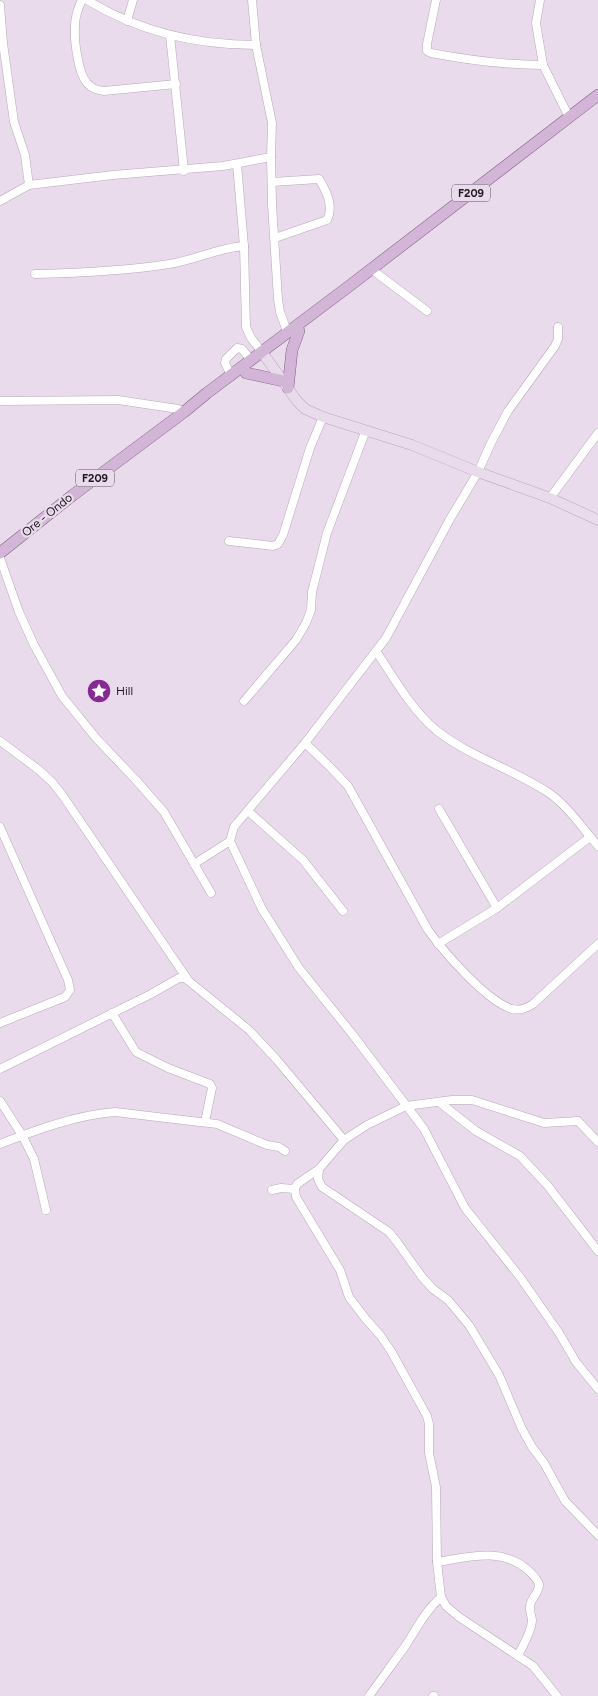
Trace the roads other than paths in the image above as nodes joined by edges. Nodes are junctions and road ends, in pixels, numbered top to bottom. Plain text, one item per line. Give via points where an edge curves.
1 (82, 0) edge
2 (87, 0) edge
3 (133, 0) edge
4 (252, 0) edge
5 (436, 0) edge
6 (540, 0) edge
7 (0, 4) edge
8 (127, 21) junction
9 (170, 34) junction
10 (2, 43) edge
11 (256, 45) junction
12 (542, 65) junction
13 (176, 84) junction
14 (598, 95) edge
15 (569, 117) junction
16 (271, 157) junction
17 (237, 164) junction
18 (184, 170) junction
19 (272, 182) junction
20 (29, 185) junction
21 (0, 201) edge
22 (275, 238) junction
23 (244, 246) junction
24 (371, 269) junction
25 (35, 274) dead end
26 (344, 290) junction
27 (427, 312) dead end
28 (558, 326) dead end
29 (287, 331) junction
30 (299, 332) junction
31 (264, 354) junction
32 (251, 360) junction
33 (246, 373) junction
34 (231, 375) junction
35 (285, 384) junction
36 (0, 402) edge
37 (188, 409) junction
38 (323, 417) junction
39 (366, 430) junction
40 (598, 433) edge
41 (478, 472) junction
42 (550, 498) junction
43 (598, 520) edge
44 (229, 541) dead end
45 (0, 554) edge
46 (0, 558) edge
47 (376, 651) junction
48 (244, 701) dead end
49 (0, 741) edge
50 (305, 743) junction
51 (439, 809) dead end
52 (248, 811) junction
53 (0, 827) edge
54 (590, 837) junction
55 (230, 841) junction
56 (598, 846) edge
57 (194, 864) junction
58 (211, 892) dead end
59 (497, 908) junction
60 (343, 911) dead end
61 (438, 944) junction
62 (598, 944) edge
63 (188, 980) junction
64 (112, 1013) junction
65 (0, 1023) edge
66 (0, 1069) edge
67 (0, 1101) edge
68 (440, 1102) junction
69 (406, 1106) junction
70 (205, 1122) junction
71 (22, 1135) junction
72 (344, 1140) junction
73 (598, 1142) edge
74 (0, 1144) edge
75 (286, 1151) dead end
76 (320, 1169) junction
77 (295, 1189) junction
78 (272, 1190) dead end
79 (46, 1210) dead end
80 (598, 1251) edge
81 (598, 1389) edge
82 (598, 1535) edge
83 (437, 1562) junction
84 (441, 1597) junction
85 (518, 1656) junction
86 (369, 1696) edge
87 (557, 1696) edge

1 - 13 street via 75,27 76,47 86,83 104,91
2 - 8 street
3 - 8 street
4 - 11 street
5 - 12 street via 427,44 430,53 488,63
6 - 12 street via 536,23
7 - 10 street
8 - 9 street
9 - 11 street via 207,42
9 - 13 street
10 - 20 street via 14,122 25,155
11 - 16 street via 272,123
12 - 15 street
13 - 18 street
14 - 15 main road, F209
15 - 24 main road, F209
16 - 17 street
16 - 19 street
17 - 18 street
17 - 23 street
18 - 20 street
19 - 22 street
19 - 22 street via 319,179 327,194 330,213 327,220
20 - 21 street
22 - 29 street via 279,305
23 - 25 street via 171,264 116,271
23 - 31 street via 246,326
24 - 26 main road, F209
24 - 27 street
26 - 29 main road, F209
26 - 30 main road, F209 via 337,300
28 - 41 street via 555,346 508,411
29 - 31 main road, F209
30 - 31 main road, F209
30 - 35 main road
31 - 32 main road, F209
31 - 33 main road, F209
31 - 35 main road
32 - 34 main road, F209
32 - 34 street via 237,348 225,363
33 - 35 main road
33 - 37 main road, F209
34 - 37 main road, F209
35 - 38 main road via 305,408
36 - 37 street via 118,400
37 - 45 main road, Ore - Ondo / F209 via 73,494
38 - 39 main road
38 - 44 street via 278,544
39 - 41 main road
39 - 48 street via 327,533 306,623
40 - 42 street
41 - 42 main road
41 - 47 street via 396,621
42 - 43 main road
46 - 57 street via 19,612 62,696 164,812
47 - 50 street
47 - 54 street via 404,694 435,729 452,742 550,794 564,804
49 - 63 street via 39,770 64,796
50 - 52 street
50 - 61 street via 348,786
51 - 59 street
52 - 55 street via 234,827
52 - 60 street via 303,860
53 - 65 street via 70,990 65,997
54 - 56 street
54 - 59 street
55 - 57 street
55 - 69 street via 262,909 299,968
57 - 58 street
59 - 61 street
61 - 62 street via 492,997 512,1009 525,1010
63 - 64 street via 179,978
63 - 72 street via 249,1030
64 - 66 street
64 - 70 street via 136,1052 210,1084 212,1088
67 - 71 street
68 - 69 street
68 - 73 street via 472,1100 544,1123 578,1121
68 - 80 street via 476,1131 520,1156 548,1186
69 - 72 street
69 - 81 street via 424,1129 465,1208 520,1277 576,1362
70 - 71 street via 115,1112
70 - 75 street via 228,1127
71 - 74 street
71 - 79 street via 34,1159
72 - 76 street
76 - 77 street via 297,1184
76 - 82 street via 318,1180 322,1187 388,1232 422,1278 470,1325 499,1375 526,1435 565,1501
77 - 78 street
77 - 83 street via 305,1214 340,1270 349,1296 391,1351 427,1416 429,1453 436,1487
83 - 84 street
83 - 85 street via 499,1555 510,1558 532,1574 539,1586 530,1605 530,1631
84 - 85 street via 459,1617
84 - 86 street via 422,1618
85 - 87 street via 537,1670

